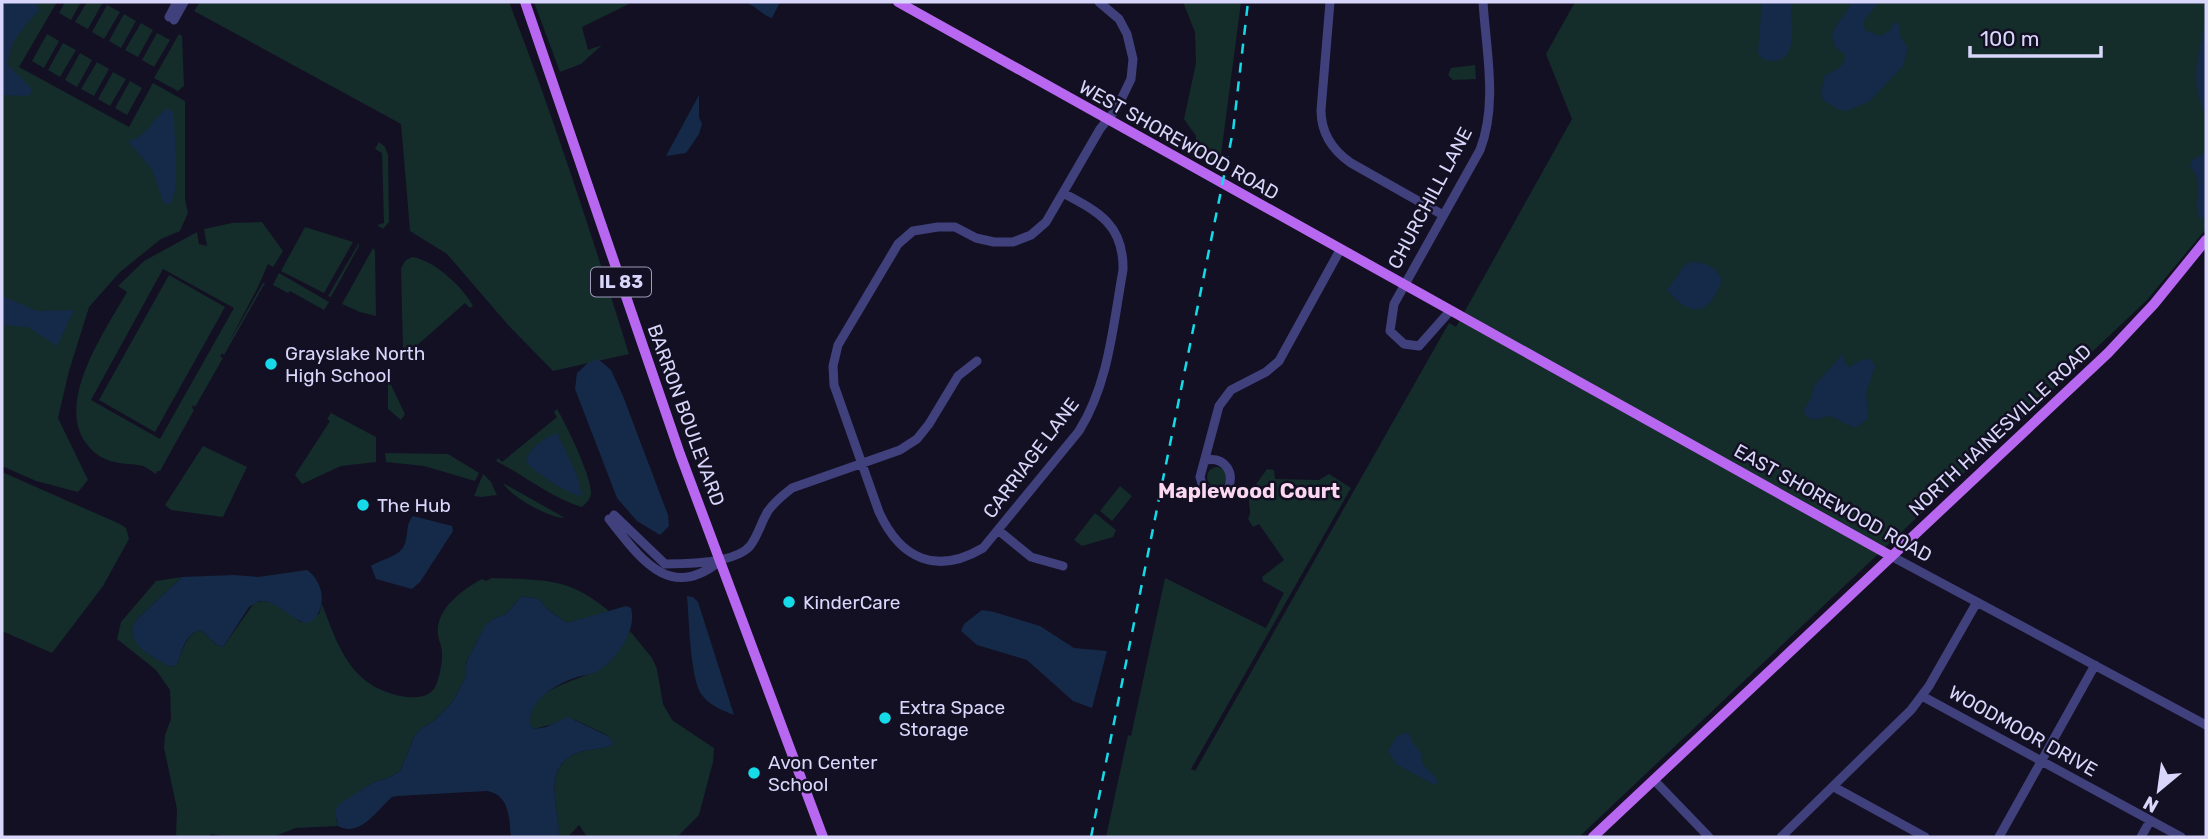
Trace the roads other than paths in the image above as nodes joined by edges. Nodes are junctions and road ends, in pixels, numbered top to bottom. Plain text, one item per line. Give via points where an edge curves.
1 (177, 2) edge
2 (184, 2) edge
3 (525, 2) edge
4 (898, 2) edge
5 (1099, 2) edge
6 (1331, 2) edge
7 (1483, 2) edge
8 (1108, 121) junction
9 (1063, 193) junction
10 (1443, 215) junction
11 (2206, 240) edge
12 (1340, 250) junction
13 (1404, 285) junction
14 (1447, 309) junction
15 (977, 361) dead end
16 (1206, 460) dead end
17 (861, 463) junction
18 (998, 530) junction
19 (1891, 556) junction
20 (721, 560) junction
21 (1063, 566) dead end
22 (1977, 602) junction
23 (2095, 665) junction
24 (1922, 696) junction
25 (2206, 725) edge
26 (2041, 762) junction
27 (1654, 780) junction
28 (1834, 787) junction
29 (2150, 821) junction
30 (822, 837) edge
31 (1593, 837) edge
32 (1709, 837) edge
33 (1782, 837) edge
34 (1925, 837) edge
35 (2000, 837) edge
36 (2141, 837) edge
37 (2181, 837) edge

1 - 2 street via 171,18
3 - 20 main road, BARRON BOULEVARD / IL 83
4 - 8 main road, WEST SHOREWOOD ROAD
5 - 8 street, CARRIAGE LANE via 1119,19 1133,59 1127,90
6 - 10 street via 1321,110 1327,137 1351,163
7 - 10 street, CHURCHILL LANE via 1488,123 1480,150
8 - 9 street, CARRIAGE LANE
8 - 12 main road, WEST SHOREWOOD ROAD
9 - 17 street, CARRIAGE LANE via 1046,222 1013,242 994,242 955,227 938,227 913,232 898,244 838,345 833,366 834,385
9 - 18 street, CARRIAGE LANE via 1093,209 1118,234 1124,253 1118,297 1092,410
10 - 13 street, CHURCHILL LANE
11 - 19 main road, NORTH HAINESVILLE ROAD via 2108,353
12 - 13 main road, WEST SHOREWOOD ROAD
12 - 16 street via 1279,361 1231,390 1219,406
13 - 14 main road, WEST SHOREWOOD ROAD
13 - 14 street, CHURCHILL LANE via 1394,304 1391,331 1404,344 1419,346
14 - 19 main road, EAST SHOREWOOD ROAD
15 - 17 street via 958,376 917,439
17 - 18 street, CARRIAGE LANE via 887,530 913,554 948,563 966,558 983,548
17 - 20 street via 792,488 769,511 752,544 743,553
18 - 21 street via 1031,556
19 - 22 street, EAST SHOREWOOD ROAD
19 - 27 main road, NORTH HAINESVILLE ROAD
20 - 20 street via 666,564 612,517 647,561 672,579 705,573
20 - 30 main road, BARRON BOULEVARD / IL 83
22 - 23 street, EAST SHOREWOOD ROAD
22 - 24 street
23 - 25 street, EAST SHOREWOOD ROAD
23 - 26 street
24 - 26 street, WOODMOOR DRIVE
24 - 28 street
26 - 29 street, WOODMOOR DRIVE
26 - 35 street
27 - 31 main road, NORTH HAINESVILLE ROAD
27 - 32 street
28 - 33 street
28 - 34 street
29 - 36 street
29 - 37 street, WOODMOOR DRIVE

